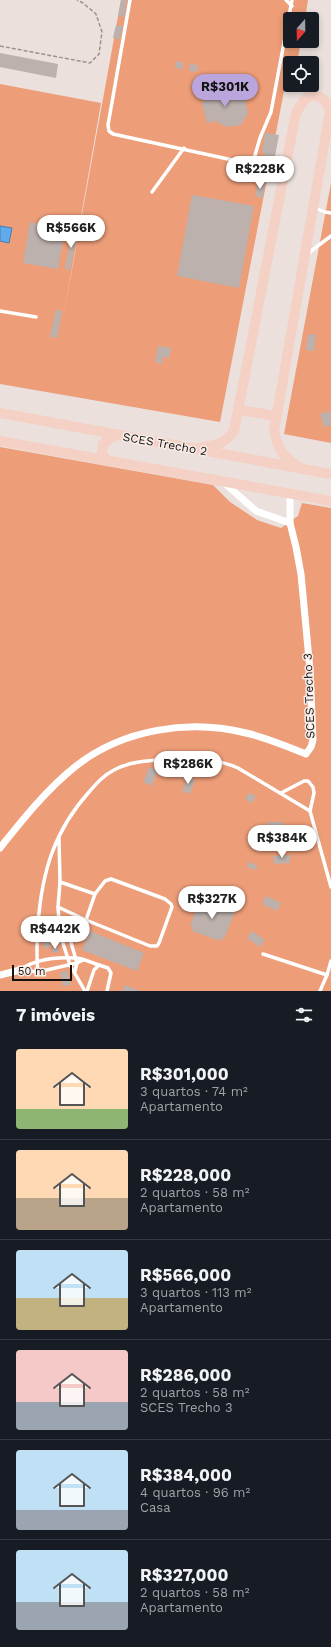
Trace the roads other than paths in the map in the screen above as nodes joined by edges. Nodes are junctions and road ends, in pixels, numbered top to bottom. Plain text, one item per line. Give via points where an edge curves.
1 (130, 0) edge
2 (286, 0) edge
3 (292, 0) edge
4 (292, 6) junction
5 (184, 148) junction
6 (237, 160) junction
7 (254, 160) junction
8 (251, 169) junction
9 (286, 170) junction
10 (152, 192) dead end
11 (313, 206) junction
12 (331, 213) edge
13 (331, 236) edge
14 (303, 257) junction
15 (0, 311) edge
16 (36, 317) dead end
17 (239, 410) junction
18 (0, 413) edge
19 (276, 416) junction
20 (118, 435) junction
21 (0, 441) edge
22 (194, 449) junction
23 (107, 460) junction
24 (300, 468) junction
25 (331, 474) edge
26 (222, 481) junction
27 (290, 493) junction
28 (331, 501) edge
29 (290, 523) junction
30 (281, 793) junction
31 (310, 811) junction
32 (59, 835) junction
33 (0, 848) edge
34 (60, 882) junction
35 (331, 887) edge
36 (95, 894) junction
37 (58, 907) junction
38 (58, 920) junction
39 (86, 920) junction
40 (263, 954) dead end
41 (69, 958) junction
42 (76, 958) junction
43 (82, 960) junction
44 (36, 961) junction
45 (331, 961) edge
46 (77, 963) junction
47 (70, 965) junction
48 (99, 965) junction
49 (20, 970) junction
50 (75, 971) junction
51 (38, 972) junction
52 (0, 975) edge
53 (327, 975) junction
54 (86, 991) edge
55 (107, 991) edge
56 (320, 991) edge

1 - 5 lane via 109,131 113,134
2 - 4 lane
3 - 4 lane
4 - 7 lane via 271,112
5 - 6 lane
5 - 10 lane
6 - 7 lane
6 - 8 lane
7 - 8 lane
7 - 9 lane
8 - 9 lane
9 - 11 street via 296,113 308,97 322,98 330,111
9 - 17 street
11 - 12 lane
11 - 14 street
13 - 14 lane
14 - 19 street
15 - 16 lane
17 - 19 street
17 - 22 street via 234,431 227,441
18 - 20 street, SCES Trecho 2
19 - 24 street via 274,431 277,445 283,456
20 - 22 street, SCES Trecho 2
20 - 23 street via 103,444 102,455
21 - 23 street
22 - 24 street, SCES Trecho 2
23 - 26 street
24 - 25 street, SCES Trecho 2
26 - 27 street
26 - 29 street via 256,511
27 - 28 street
27 - 29 street, SCES Trecho 3
29 - 33 street, SCES Trecho 3 via 301,574 310,670 313,740 306,754 246,732 211,727 172,728 133,736 96,752 76,766 49,789
30 - 31 lane
30 - 31 lane via 304,781 308,782 314,793
30 - 32 lane via 227,763 187,758 130,763 100,780 74,808
31 - 35 lane
32 - 34 lane
32 - 44 lane via 44,877
34 - 36 lane
34 - 37 lane
36 - 39 lane
36 - 39 lane via 105,881 111,879 165,899 172,907 157,946 150,946
37 - 38 lane
37 - 39 lane
38 - 41 lane
38 - 42 lane via 67,929
40 - 53 lane
41 - 42 lane
41 - 44 lane
41 - 47 lane
42 - 43 lane
42 - 46 lane
43 - 46 lane
43 - 48 lane
44 - 49 lane
44 - 51 lane
45 - 53 lane
46 - 47 lane
46 - 50 lane
47 - 50 lane
47 - 51 lane
48 - 54 lane via 94,970
48 - 55 lane via 108,968 111,973
49 - 51 lane
49 - 52 street
50 - 54 lane
53 - 56 lane

